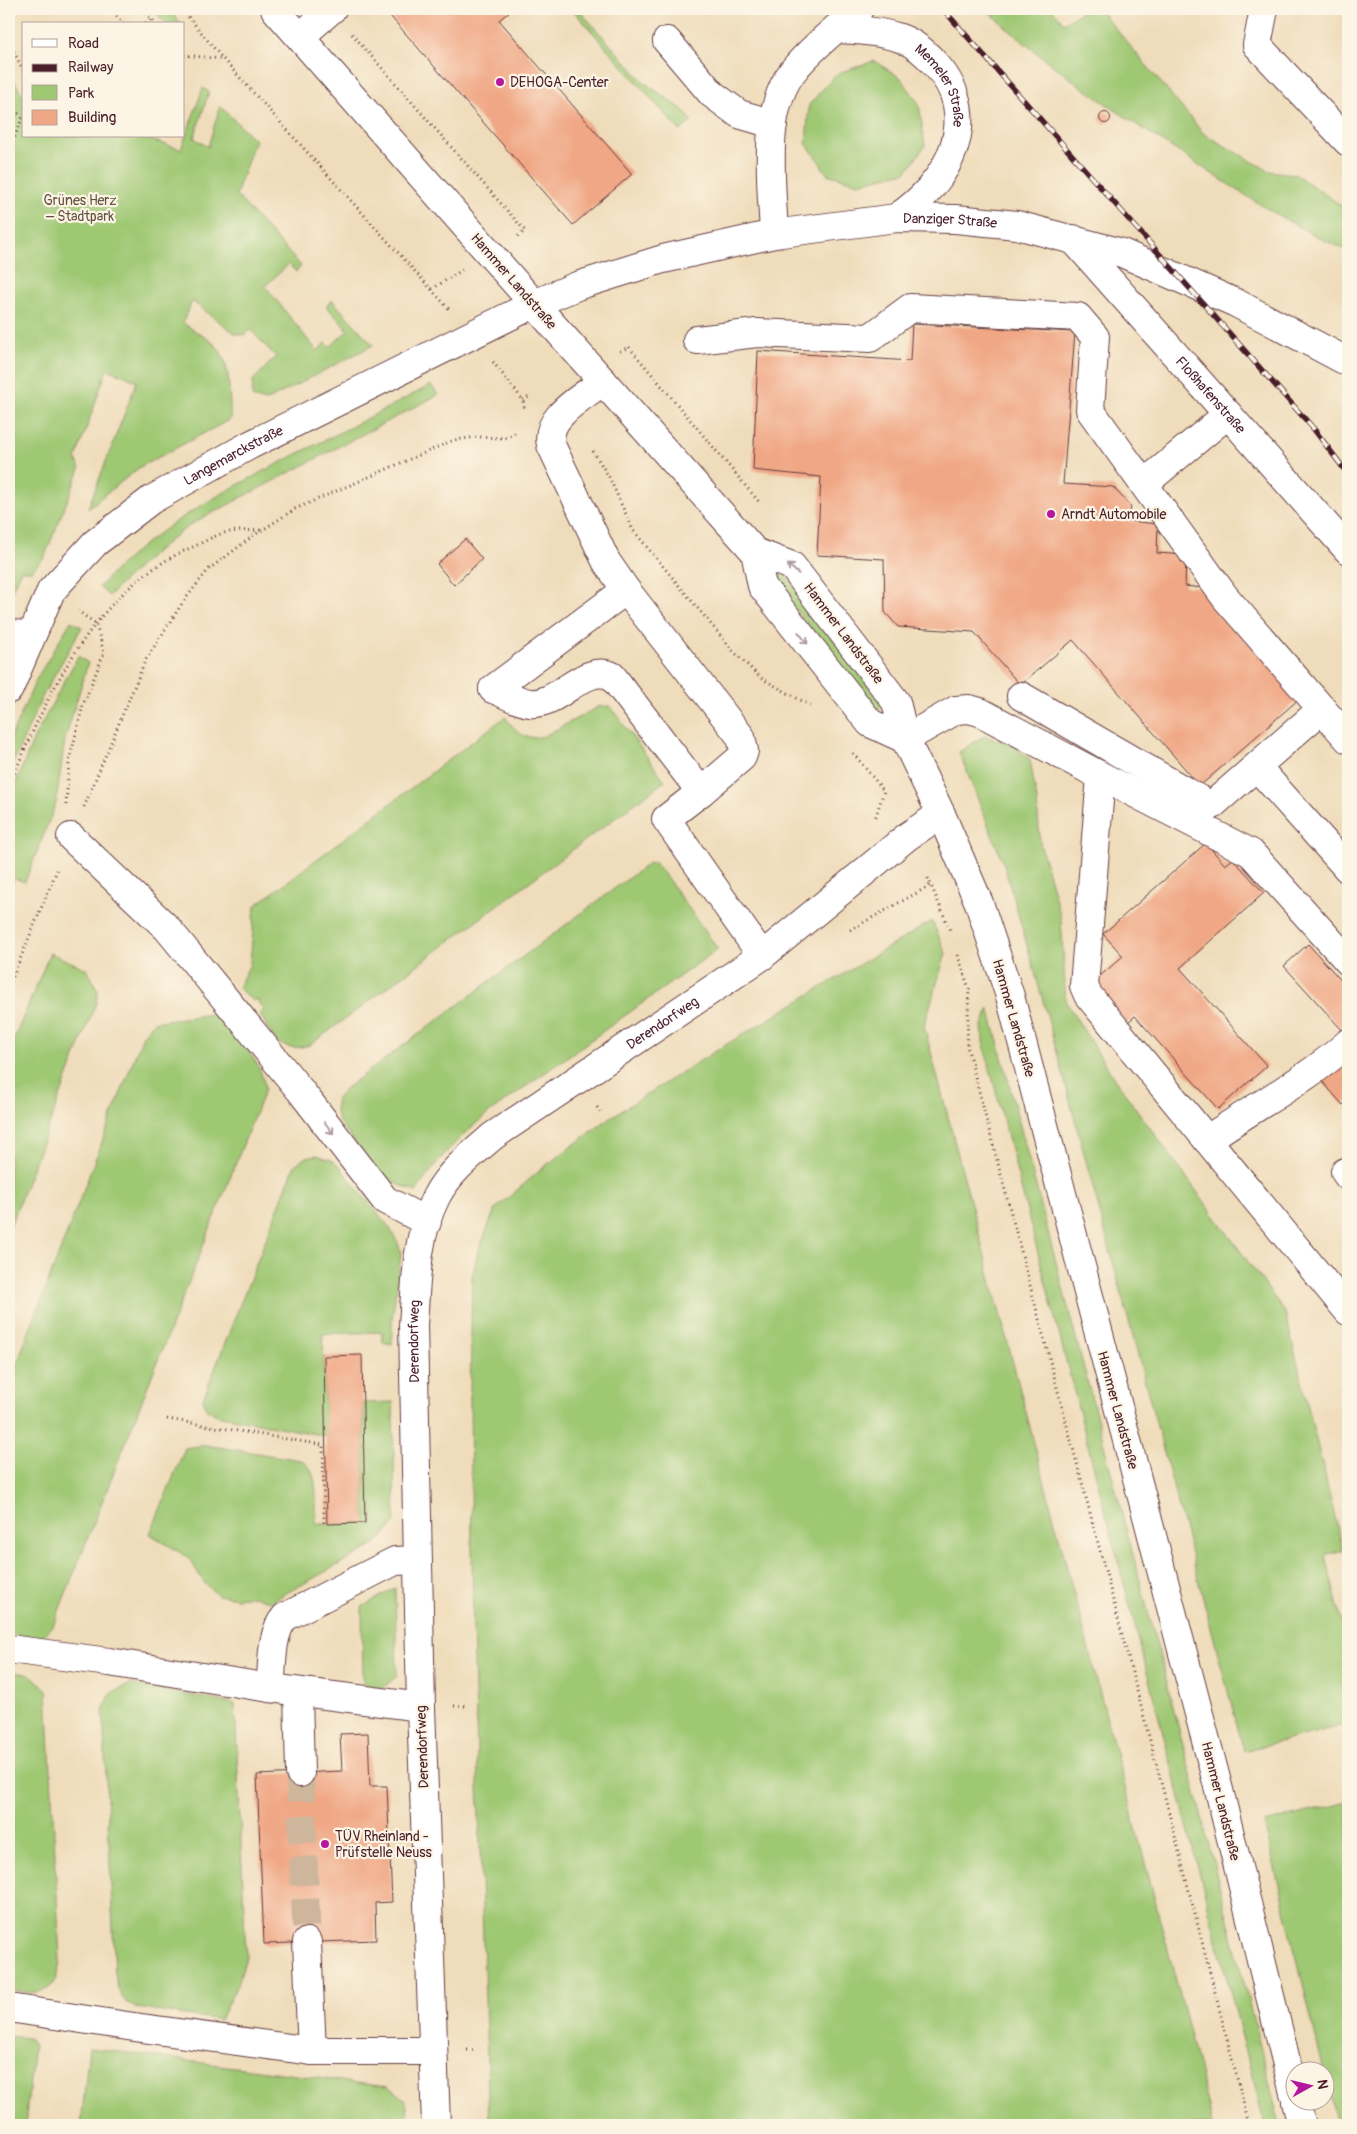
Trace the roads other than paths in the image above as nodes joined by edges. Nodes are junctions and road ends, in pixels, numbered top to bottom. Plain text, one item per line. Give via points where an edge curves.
1 (275, 9) edge
2 (331, 9) edge
3 (859, 9) edge
4 (1264, 9) edge
5 (836, 30) junction
6 (300, 37) junction
7 (667, 41) dead end
8 (773, 124) junction
9 (1348, 142) edge
10 (896, 218) junction
11 (774, 234) junction
12 (1072, 238) junction
13 (534, 304) junction
14 (697, 340) dead end
15 (1348, 362) edge
16 (603, 381) junction
17 (1228, 414) junction
18 (1144, 483) junction
19 (1348, 550) edge
20 (755, 552) junction
21 (626, 590) junction
22 (20, 634) edge
23 (9, 689) edge
24 (1021, 696) dead end
25 (1322, 709) junction
26 (904, 739) junction
27 (1348, 739) edge
28 (1257, 767) junction
29 (1101, 776) junction
30 (701, 792) junction
31 (942, 814) junction
32 (71, 838) road end
33 (1348, 869) edge
34 (762, 956) junction
35 (1348, 962) edge
36 (1348, 1043) edge
37 (1207, 1140) junction
38 (427, 1222) junction
39 (1348, 1311) edge
40 (417, 1560) junction
41 (9, 1649) edge
42 (270, 1688) junction
43 (298, 1692) junction
44 (421, 1707) junction
45 (300, 1773) tunnel mouth
46 (307, 1942) tunnel mouth
47 (9, 2008) edge
48 (434, 2050) junction
49 (312, 2051) junction
50 (1286, 2062) edge
51 (1299, 2112) edge
52 (436, 2125) edge
53 (1302, 2125) edge

1 - 6 street, Hammer Landstraße
2 - 6 street
3 - 5 street
4 - 9 street via 1257,45
5 - 8 street via 796,67 779,94
5 - 10 street, Memeler Straße via 871,31 901,38 925,52 943,73 956,100 959,128 952,155 938,180 917,204
6 - 13 street, Hammer Landstraße
7 - 8 street via 712,94 739,114
8 - 11 street
10 - 11 street, Danziger Straße
10 - 12 street, Danziger Straße via 956,219 1017,226
11 - 13 street, Danziger Straße via 663,260 577,286
12 - 15 street, Danziger Straße via 1122,253 1236,302
12 - 17 street, Floßhafenstraße
13 - 16 street, Hammer Landstraße
13 - 22 street, Langemarckstraße via 250,445 151,500 95,543 51,591
14 - 18 street via 757,333 870,338 910,308 1078,317 1095,337 1090,410
16 - 20 street, Hammer Landstraße
16 - 21 street via 554,421 550,430 551,445 606,560
17 - 18 street
17 - 19 street, Floßhafenstraße
18 - 25 street via 1225,597
20 -> 26 street, Hammer Landstraße via 762,586 870,723
26 -> 20 street, Hammer Landstraße via 896,702 792,566
21 - 30 street via 744,744 742,757
21 - 30 street via 493,689 529,703 539,702 592,674 603,672 612,676
22 - 23 street, Langemarckstraße
24 - 28 street via 1211,806
25 - 27 street
25 - 28 street
26 - 29 street via 956,710 969,709
26 - 31 street, Hammer Landstraße
28 - 33 street
29 - 35 street via 1251,853
29 - 37 street via 1084,986
30 - 34 street via 666,819
31 - 34 street, Derendorfweg via 908,836
31 - 50 street, Hammer Landstraße via 979,903 1010,996
32 -> 38 street via 167,928 385,1200
34 - 38 street, Derendorfweg via 493,1136 450,1176 436,1198
36 - 37 street via 1330,1060
37 - 39 street
38 - 40 street, Derendorfweg via 417,1262 413,1325
40 - 42 street via 395,1561 285,1617 276,1633
40 - 44 street, Derendorfweg
41 - 42 street
42 - 43 street
43 - 44 street
43 - 45 street
44 - 48 street, Derendorfweg
46 - 49 street
47 - 49 street
48 - 49 street
48 - 52 street, Derendorfweg
51 - 53 street

